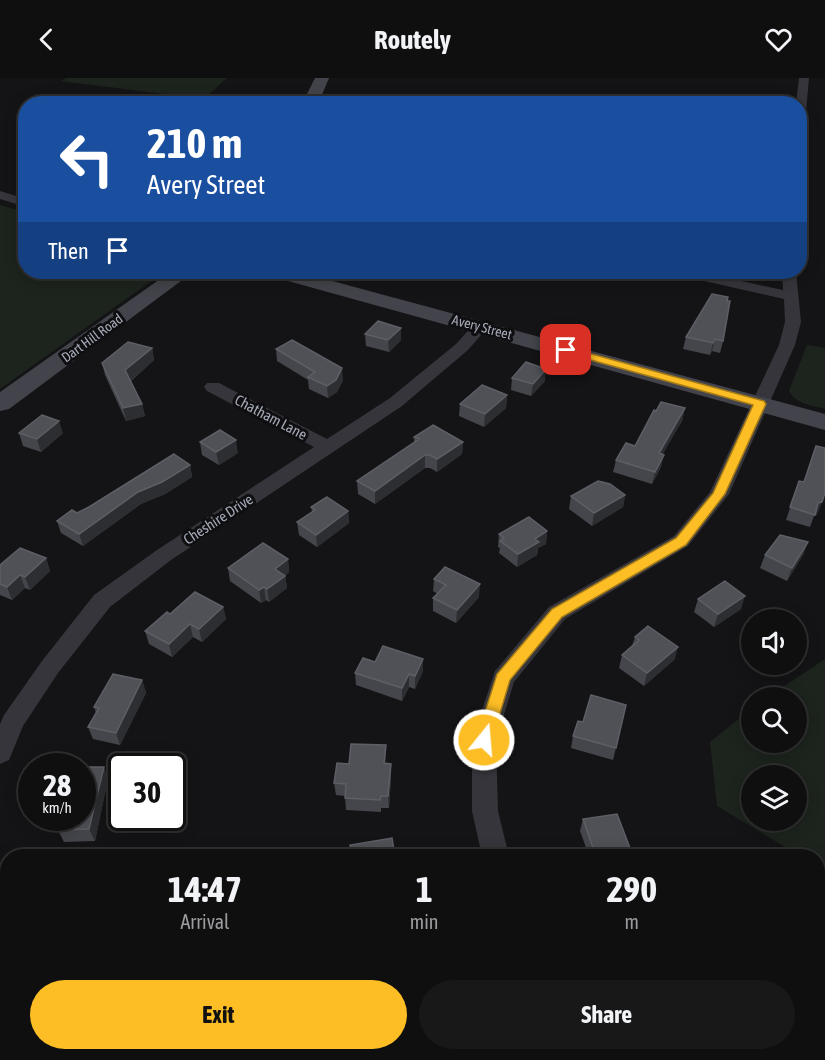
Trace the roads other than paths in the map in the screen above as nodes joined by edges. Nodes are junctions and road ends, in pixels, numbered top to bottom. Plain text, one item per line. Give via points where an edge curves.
1 (322, 78) edge
2 (804, 78) edge
3 (314, 96) edge
4 (802, 96) edge
5 (0, 195) edge
6 (18, 201) edge
7 (173, 279) edge
8 (303, 279) edge
9 (714, 279) edge
10 (790, 279) edge
11 (792, 296) junction
12 (480, 327) junction
13 (213, 387) dead end
14 (0, 404) edge
15 (760, 404) junction
16 (825, 422) edge
17 (328, 447) junction
18 (0, 753) edge
19 (493, 849) edge

1 - 3 main road
2 - 4 street
5 - 6 street
7 - 14 main road, Dart Hill Road
8 - 12 main road, Avery Street
9 - 11 street
10 - 11 street
11 - 15 street via 794,322
12 - 15 main road, Avery Street
12 - 17 street, Cheshire Drive via 396,402
13 - 17 street, Chatham Lane
15 - 16 main road, Avery Street
15 - 19 street via 719,494 681,541 557,613 503,678 484,740 485,811
17 - 18 street, Cheshire Drive via 164,555 102,601 13,722

